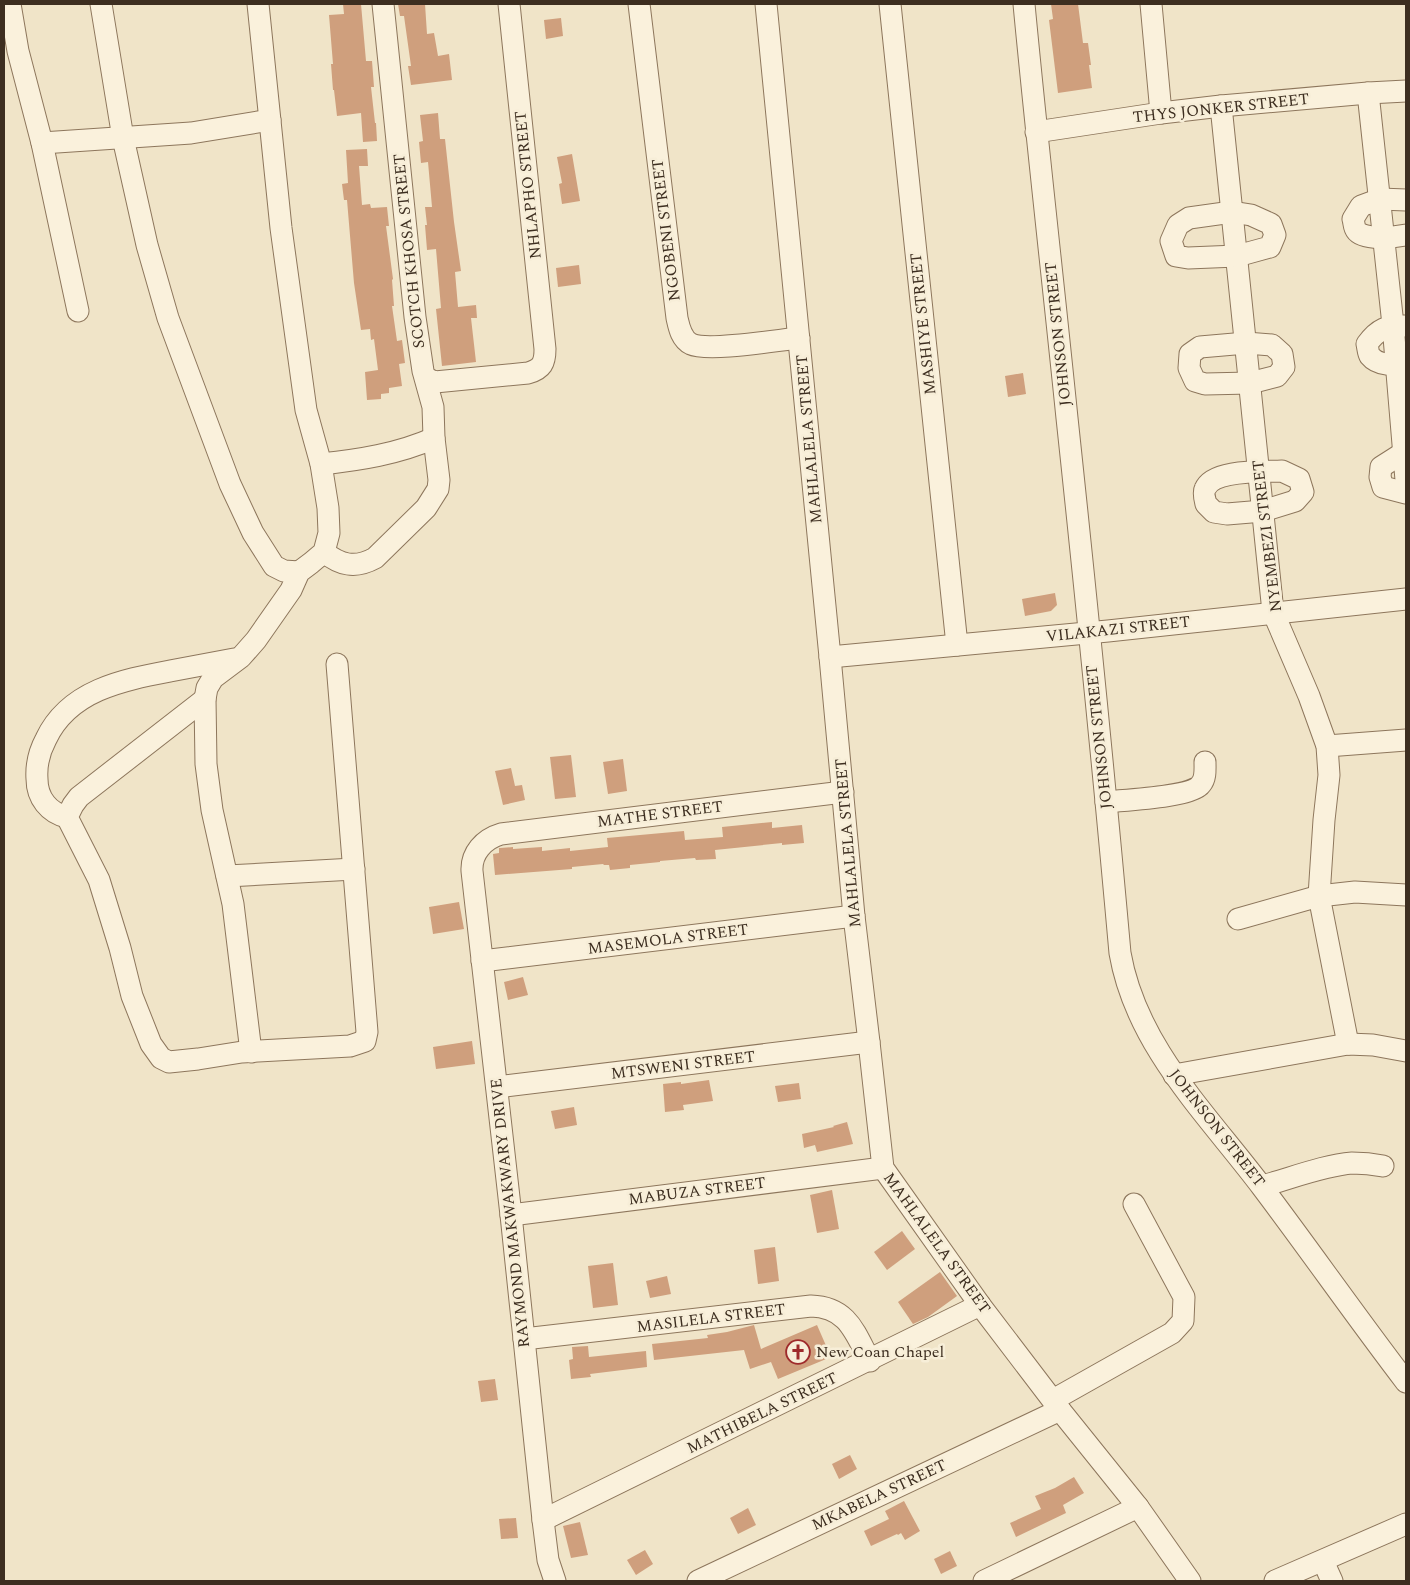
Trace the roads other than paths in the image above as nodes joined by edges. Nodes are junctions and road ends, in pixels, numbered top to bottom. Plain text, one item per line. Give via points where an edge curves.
1 (10, 4) edge
2 (101, 4) edge
3 (258, 4) edge
4 (383, 4) edge
5 (509, 4) edge
6 (639, 4) edge
7 (766, 4) edge
8 (890, 4) edge
9 (1024, 4) edge
10 (1151, 4) edge
11 (1406, 91) edge
12 (1368, 93) junction
13 (1221, 106) junction
14 (1161, 113) junction
15 (270, 120) junction
16 (1036, 132) junction
17 (123, 138) junction
18 (42, 143) junction
19 (1380, 200) junction
20 (1406, 200) edge
21 (1232, 212) junction
22 (1406, 235) edge
23 (1383, 238) junction
24 (1236, 256) junction
25 (78, 311) dead end
26 (1400, 325) edge
27 (799, 338) junction
28 (1246, 343) junction
29 (1401, 364) edge
30 (426, 378) junction
31 (1250, 383) junction
32 (434, 438) junction
33 (321, 464) junction
34 (1405, 468) edge
35 (1259, 472) junction
36 (1406, 493) edge
37 (1263, 511) junction
38 (324, 552) junction
39 (299, 572) junction
40 (1406, 599) edge
41 (1273, 612) junction
42 (1088, 633) junction
43 (957, 645) junction
44 (241, 657) junction
45 (830, 657) junction
46 (337, 664) dead end
47 (204, 699) junction
48 (1406, 740) edge
49 (1327, 746) junction
50 (1205, 762) dead end
51 (843, 792) junction
52 (1106, 802) junction
53 (67, 817) junction
54 (481, 846) joint
55 (354, 869) junction
56 (226, 876) junction
57 (1406, 895) edge
58 (1319, 896) junction
59 (854, 916) junction
60 (1238, 919) dead end
61 (482, 961) junction
62 (869, 1042) junction
63 (1348, 1044) junction
64 (1406, 1051) edge
65 (251, 1052) junction
66 (1174, 1075) junction
67 (496, 1087) junction
68 (1383, 1166) dead end
69 (882, 1168) junction
70 (1262, 1186) junction
71 (1134, 1204) dead end
72 (511, 1215) junction
73 (980, 1305) junction
74 (524, 1339) junction
75 (870, 1361) junction
76 (1406, 1382) edge
77 (1056, 1405) junction
78 (1138, 1507) junction
79 (542, 1520) junction
80 (1406, 1524) edge
81 (1323, 1561) junction
82 (555, 1581) edge
83 (698, 1581) edge
84 (984, 1581) edge
85 (1190, 1581) edge
86 (1275, 1581) edge
87 (1332, 1581) edge

1 - 18 street via 18,51
2 - 17 street
3 - 15 street
4 - 30 street, SCOTCH KHOSA STREET via 415,317
5 - 30 street, NHLAPHO STREET via 545,358 542,366 528,373 435,382
6 - 27 street, NGOBENI STREET via 677,318 683,337 691,344 704,347
7 - 27 street, MAHLALELA STREET
8 - 43 street, MASHIYE STREET
9 - 16 street, JOHNSON STREET
10 - 14 street
11 - 12 street, THYS JONKER STREET
12 - 13 street, THYS JONKER STREET
12 - 19 street
13 - 14 street, THYS JONKER STREET
13 - 21 street, NYEMBEZI STREET
14 - 16 street, THYS JONKER STREET
15 - 17 street
15 - 33 street via 306,410
16 - 42 street, JOHNSON STREET
17 - 18 street
17 - 39 street via 146,244 168,318 230,484 253,533 274,566 284,571
18 - 25 street
19 - 20 street
19 - 23 street
19 - 23 street via 1361,206 1353,219 1355,230 1361,234
21 - 24 street, NYEMBEZI STREET
21 - 24 street via 1251,215 1272,224 1275,235 1270,247
21 - 24 street via 1190,218 1178,225 1171,240 1176,256
22 - 23 street
23 - 26 street
24 - 28 street, NYEMBEZI STREET
26 - 29 street
27 - 45 street, MAHLALELA STREET
28 - 31 street, NYEMBEZI STREET
28 - 31 street via 1272,345 1282,354 1284,367 1276,376
28 - 31 street via 1200,347 1190,354 1189,368 1195,381 1205,384
29 - 34 street
30 - 32 street, SCOTCH KHOSA STREET via 433,407
31 - 35 street, NYEMBEZI STREET
32 - 33 street via 358,460
32 - 38 street, SCOTCH KHOSA STREET via 438,489 426,508 366,563 347,564
33 - 38 street via 330,534
34 - 36 street via 1381,467 1380,477 1383,487
35 - 37 street, NYEMBEZI STREET
35 - 37 street via 1282,471 1299,479 1303,492 1295,501
35 - 37 street via 1223,475 1210,481 1204,490 1206,504 1214,512
37 - 41 street, NYEMBEZI STREET
38 - 39 street
39 - 44 street via 282,604
40 - 41 street, VILAKAZI STREET
41 - 42 street, VILAKAZI STREET
41 - 49 street, NYEMBEZI STREET
42 - 43 street, VILAKAZI STREET
42 - 52 street, JOHNSON STREET
43 - 45 street, VILAKAZI STREET
44 - 47 street via 212,678
44 - 53 street via 128,679 105,687 62,715 40,750 36,768 40,796 57,815
45 - 51 street, MAHLALELA STREET
46 - 55 street
47 - 53 street via 83,793
47 - 56 street via 206,764
48 - 49 street
49 - 58 street, NYEMBEZI STREET via 1328,775
50 - 52 street via 1201,786 1193,791
51 - 54 street, MATHE STREET via 506,833 490,838
51 - 59 street, MAHLALELA STREET
52 - 66 street, JOHNSON STREET via 1123,973 1138,1014
53 - 65 street via 99,880 132,996 151,1044 161,1058 170,1062
54 - 61 street, RAYMOND MAKWAKWARY DRIVE via 474,856 472,871
55 - 56 street
55 - 65 street via 367,1032 365,1041 350,1046
56 - 65 street via 233,904
57 - 58 street via 1356,892
58 - 60 street
58 - 63 street, NYEMBEZI STREET
59 - 61 street, MASEMOLA STREET
59 - 62 street, MAHLALELA STREET
61 - 67 street, RAYMOND MAKWAKWARY DRIVE
62 - 67 street, MTSWENI STREET
62 - 69 street, MAHLALELA STREET
63 - 64 street
63 - 66 street
66 - 70 street, JOHNSON STREET
67 - 72 street, RAYMOND MAKWAKWARY DRIVE
68 - 70 street via 1350,1163
69 - 72 street, MABUZA STREET
69 - 73 street, MAHLALELA STREET
70 - 76 street, JOHNSON STREET
71 - 77 street, MKABELA STREET via 1184,1298 1183,1321 1172,1333
72 - 74 street, RAYMOND MAKWAKWARY DRIVE
73 - 75 street, MATHIBELA STREET
73 - 77 street, MAHLALELA STREET
74 - 75 street, MASILELA STREET via 820,1306 834,1310 846,1319
74 - 79 street, RAYMOND MAKWAKWARY DRIVE
75 - 79 street, MATHIBELA STREET
77 - 78 street, MAHLALELA STREET
77 - 83 street, MKABELA STREET
78 - 84 street
78 - 85 street, MAHLALELA STREET
79 - 82 street, RAYMOND MAKWAKWARY DRIVE
80 - 81 street
81 - 86 street
81 - 87 street

